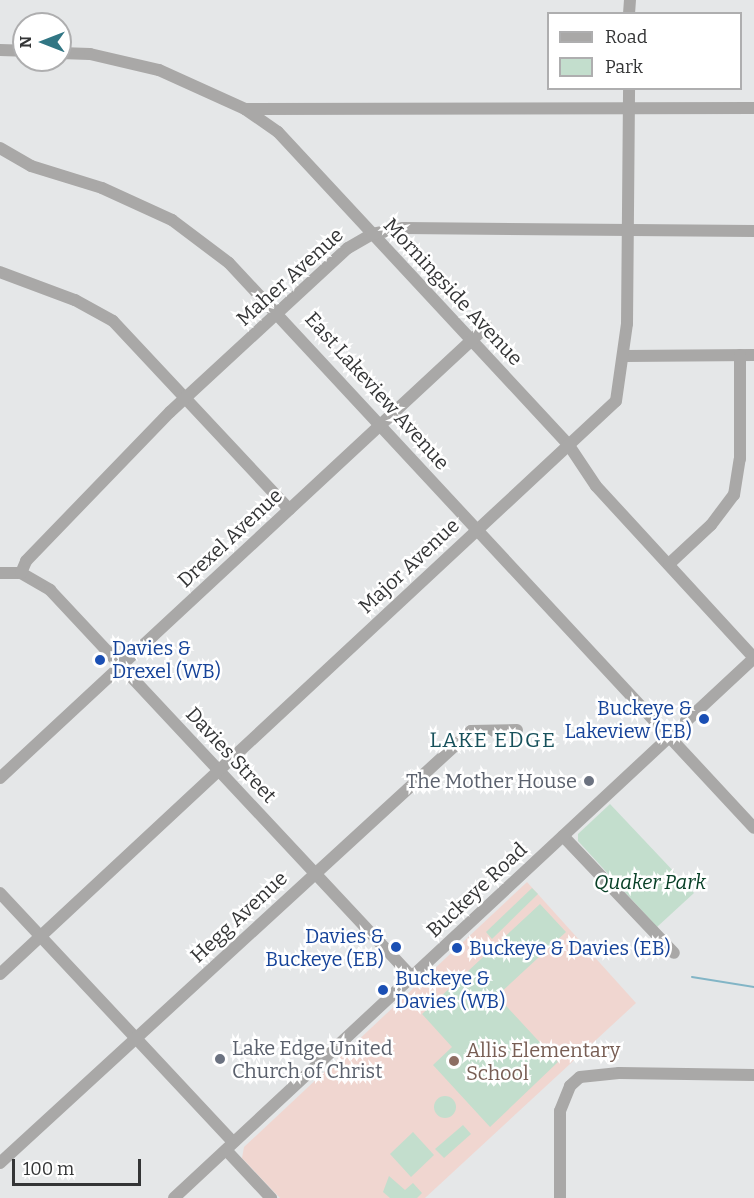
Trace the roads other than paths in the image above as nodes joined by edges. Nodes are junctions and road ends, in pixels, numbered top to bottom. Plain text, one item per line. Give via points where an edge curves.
1 (72, 54) edge
2 (628, 90) edge
3 (754, 108) edge
4 (245, 109) junction
5 (629, 109) junction
6 (0, 148) edge
7 (754, 231) edge
8 (628, 232) junction
9 (372, 234) junction
10 (0, 272) edge
11 (279, 313) junction
12 (487, 326) dead end
13 (472, 340) junction
14 (740, 354) junction
15 (754, 355) edge
16 (625, 356) junction
17 (186, 398) junction
18 (380, 424) junction
19 (568, 444) junction
20 (290, 509) junction
21 (477, 528) junction
22 (669, 564) junction
23 (11, 573) edge
24 (754, 658) edge
25 (121, 666) junction
26 (517, 730) dead end
27 (670, 737) junction
28 (220, 770) junction
29 (0, 778) edge
30 (754, 828) edge
31 (563, 837) junction
32 (315, 873) junction
33 (0, 893) edge
34 (40, 936) junction
35 (674, 953) dead end
36 (0, 974) edge
37 (412, 977) junction
38 (137, 1038) junction
39 (754, 1075) edge
40 (230, 1146) junction
41 (0, 1163) edge
42 (174, 1198) edge
43 (271, 1198) edge
44 (560, 1198) edge

1 - 4 street, Morningside Avenue via 141,64
2 - 5 street, Major Avenue
3 - 5 street
4 - 5 street
4 - 9 street, Morningside Avenue via 285,139
5 - 8 street, Major Avenue
6 - 11 street, East Lakeview Avenue via 31,166 102,188 172,220 230,263
7 - 8 street, Maher Avenue
8 - 9 street, Maher Avenue via 404,228
8 - 16 street, Major Avenue
9 - 11 street, Maher Avenue via 348,248
9 - 13 street, Morningside Avenue
10 - 17 street via 75,300 113,321
11 - 17 street, Maher Avenue
11 - 18 street, East Lakeview Avenue
12 - 13 street, Drexel Avenue
13 - 18 street, Drexel Avenue
13 - 19 street, Morningside Avenue
14 - 15 street
14 - 16 street
14 - 22 street via 740,459 734,495 711,525
16 - 19 street, Major Avenue via 616,401
17 - 20 street
17 - 23 street, Maher Avenue
18 - 20 street, Drexel Avenue
18 - 21 street, East Lakeview Avenue
19 - 21 street, Major Avenue
19 - 22 street, Morningside Avenue via 596,486
20 - 25 street, Drexel Avenue
21 - 27 street, East Lakeview Avenue
21 - 28 street, Major Avenue
22 - 24 street, Morningside Avenue
23 - 25 street, Davies Street via 50,590
24 - 27 street, Buckeye Road
25 - 28 street, Davies Street
25 - 29 street, Drexel Avenue
26 - 32 street, Hegg Avenue via 471,731
27 - 30 street, East Lakeview Avenue
27 - 31 street, Buckeye Road
28 - 32 street, Davies Street
28 - 34 street, Major Avenue
31 - 35 street
31 - 37 street, Buckeye Road
32 - 37 street, Davies Street
32 - 38 street, Hegg Avenue
33 - 34 street
34 - 36 street, Major Avenue
34 - 38 street
37 - 40 street, Buckeye Road
38 - 40 street
38 - 41 street, Hegg Avenue
39 - 44 street via 594,1073 575,1081 560,1111
40 - 42 street, Buckeye Road
40 - 43 street

